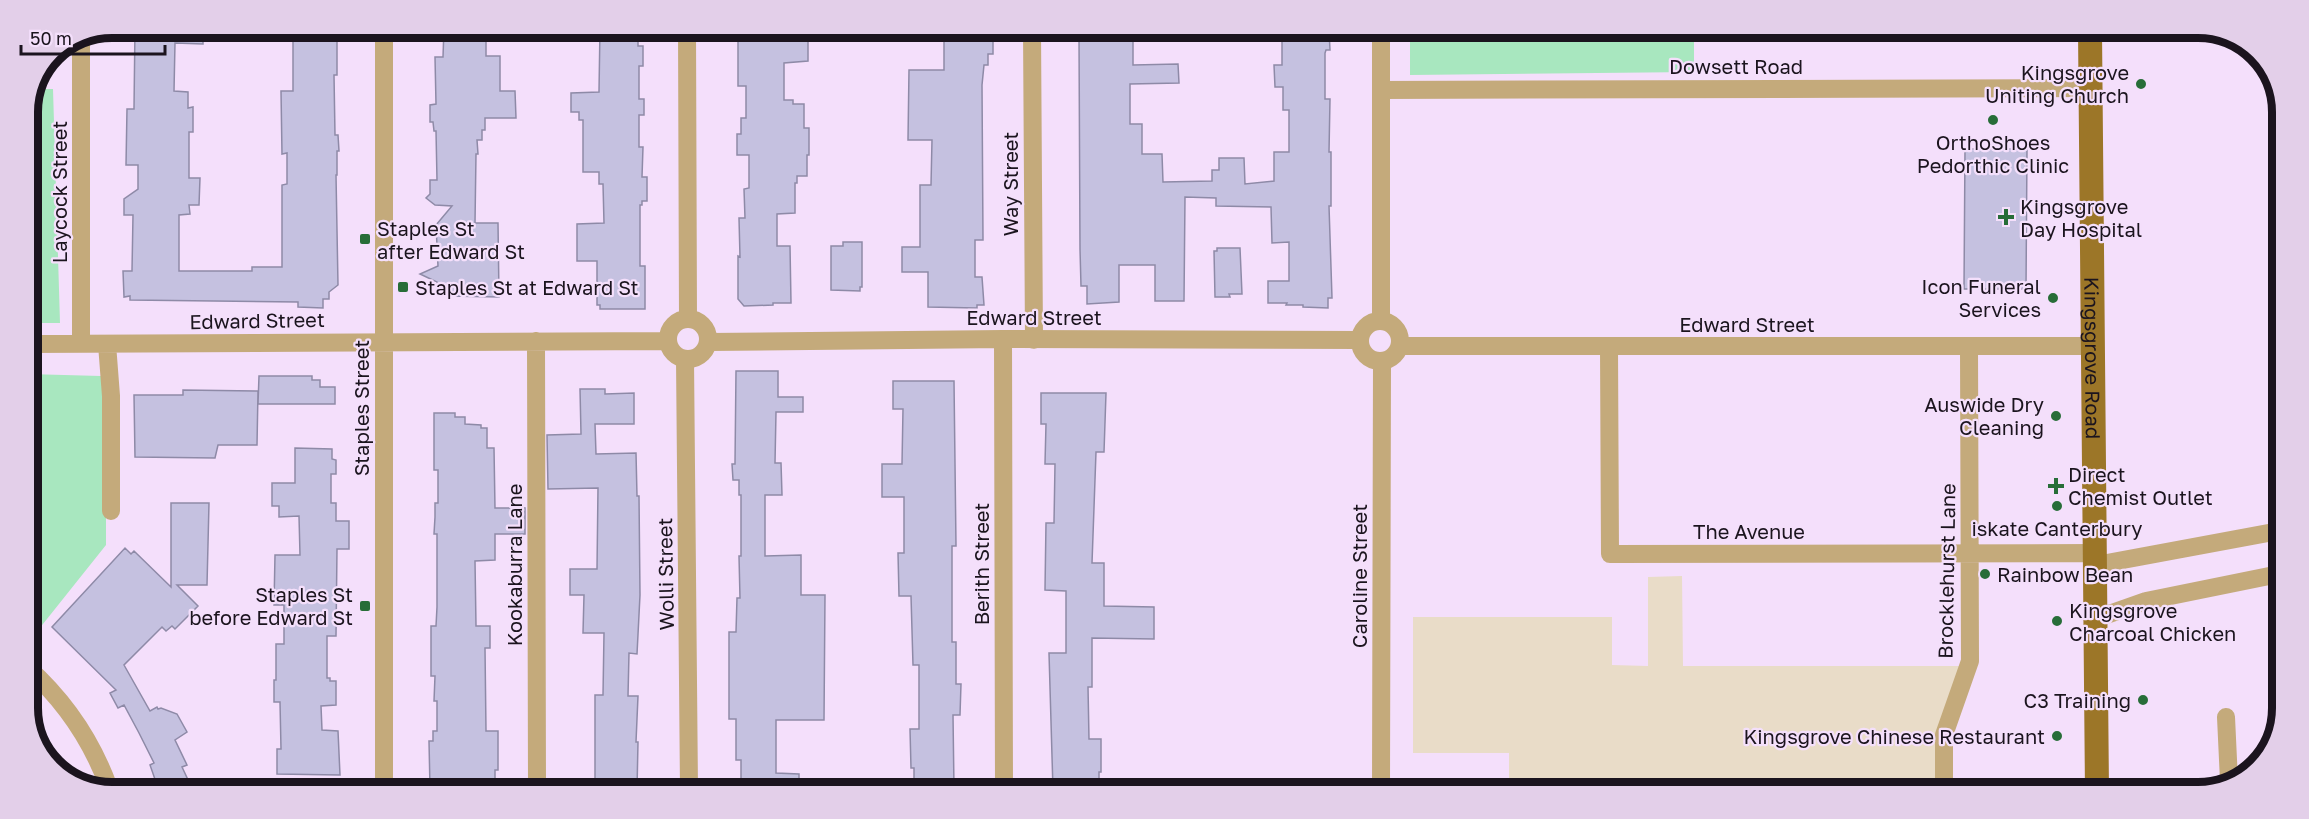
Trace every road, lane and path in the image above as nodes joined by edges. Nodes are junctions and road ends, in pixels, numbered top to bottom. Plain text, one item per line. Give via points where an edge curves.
1 (384, 37) edge
2 (687, 37) edge
3 (1032, 37) edge
4 (1381, 37) edge
5 (2090, 37) edge
6 (81, 44) edge
7 (2091, 88) junction
8 (1381, 90) junction
9 (688, 319) junction
10 (1381, 321) junction
11 (1003, 339) junction
12 (1034, 340) junction
13 (1360, 340) junction
14 (384, 341) junction
15 (536, 341) junction
16 (668, 341) junction
17 (709, 342) junction
18 (37, 344) edge
19 (81, 344) junction
20 (107, 344) junction
21 (1400, 346) junction
22 (2094, 346) junction
23 (1609, 347) junction
24 (1969, 347) junction
25 (685, 359) junction
26 (1382, 362) junction
27 (111, 511) dead end
28 (2272, 532) edge
29 (1970, 553) junction
30 (2095, 559) junction
31 (2272, 575) edge
32 (2096, 619) junction
33 (38, 677) edge
34 (2226, 717) dead end
35 (2229, 774) edge
36 (106, 781) edge
37 (384, 782) edge
38 (537, 782) edge
39 (689, 782) edge
40 (1004, 782) edge
41 (1381, 782) edge
42 (1944, 782) edge
43 (2097, 782) edge

1 - 14 street, Staples Street
2 - 9 street
3 - 12 street, Way Street
4 - 8 street
5 - 7 main road, Kingsgrove Road
6 - 19 street, Laycock Street
7 - 8 street, Dowsett Road
7 - 22 main road, Kingsgrove Road
8 - 10 street
9 - 16 street via 675,323
9 - 17 street via 704,325
10 - 13 street via 1366,327
10 - 21 street via 1396,329
11 - 12 street, Edward Street
11 - 17 street, Edward Street
11 - 40 street, Berith Street
12 - 13 street, Edward Street
13 - 26 street via 1364,353
14 - 15 street, Edward Street
14 - 20 street, Edward Street
14 - 37 street, Staples Street
15 - 16 street, Edward Street
15 - 38 street, Kookaburra Lane
16 - 25 street via 674,352
17 - 25 street via 698,357
18 - 19 street, Edward Street
19 - 20 street, Edward Street
20 - 27 street
21 - 23 street, Edward Street
21 - 26 street via 1393,357
22 - 24 street, Edward Street
22 - 30 main road, Kingsgrove Road
23 - 24 street, Edward Street
23 - 29 street, The Avenue via 1610,554
24 - 29 street, Brocklehurst Lane
25 - 39 street, Wolli Street
26 - 41 street, Caroline Street
28 - 30 street, The Avenue
29 - 30 street, The Avenue
29 - 42 street, Brocklehurst Lane via 1970,661 1944,735
30 - 32 main road, Kingsgrove Road
31 - 32 street via 2146,601
32 - 43 main road, Kingsgrove Road
33 - 36 street via 72,715
34 - 35 street

